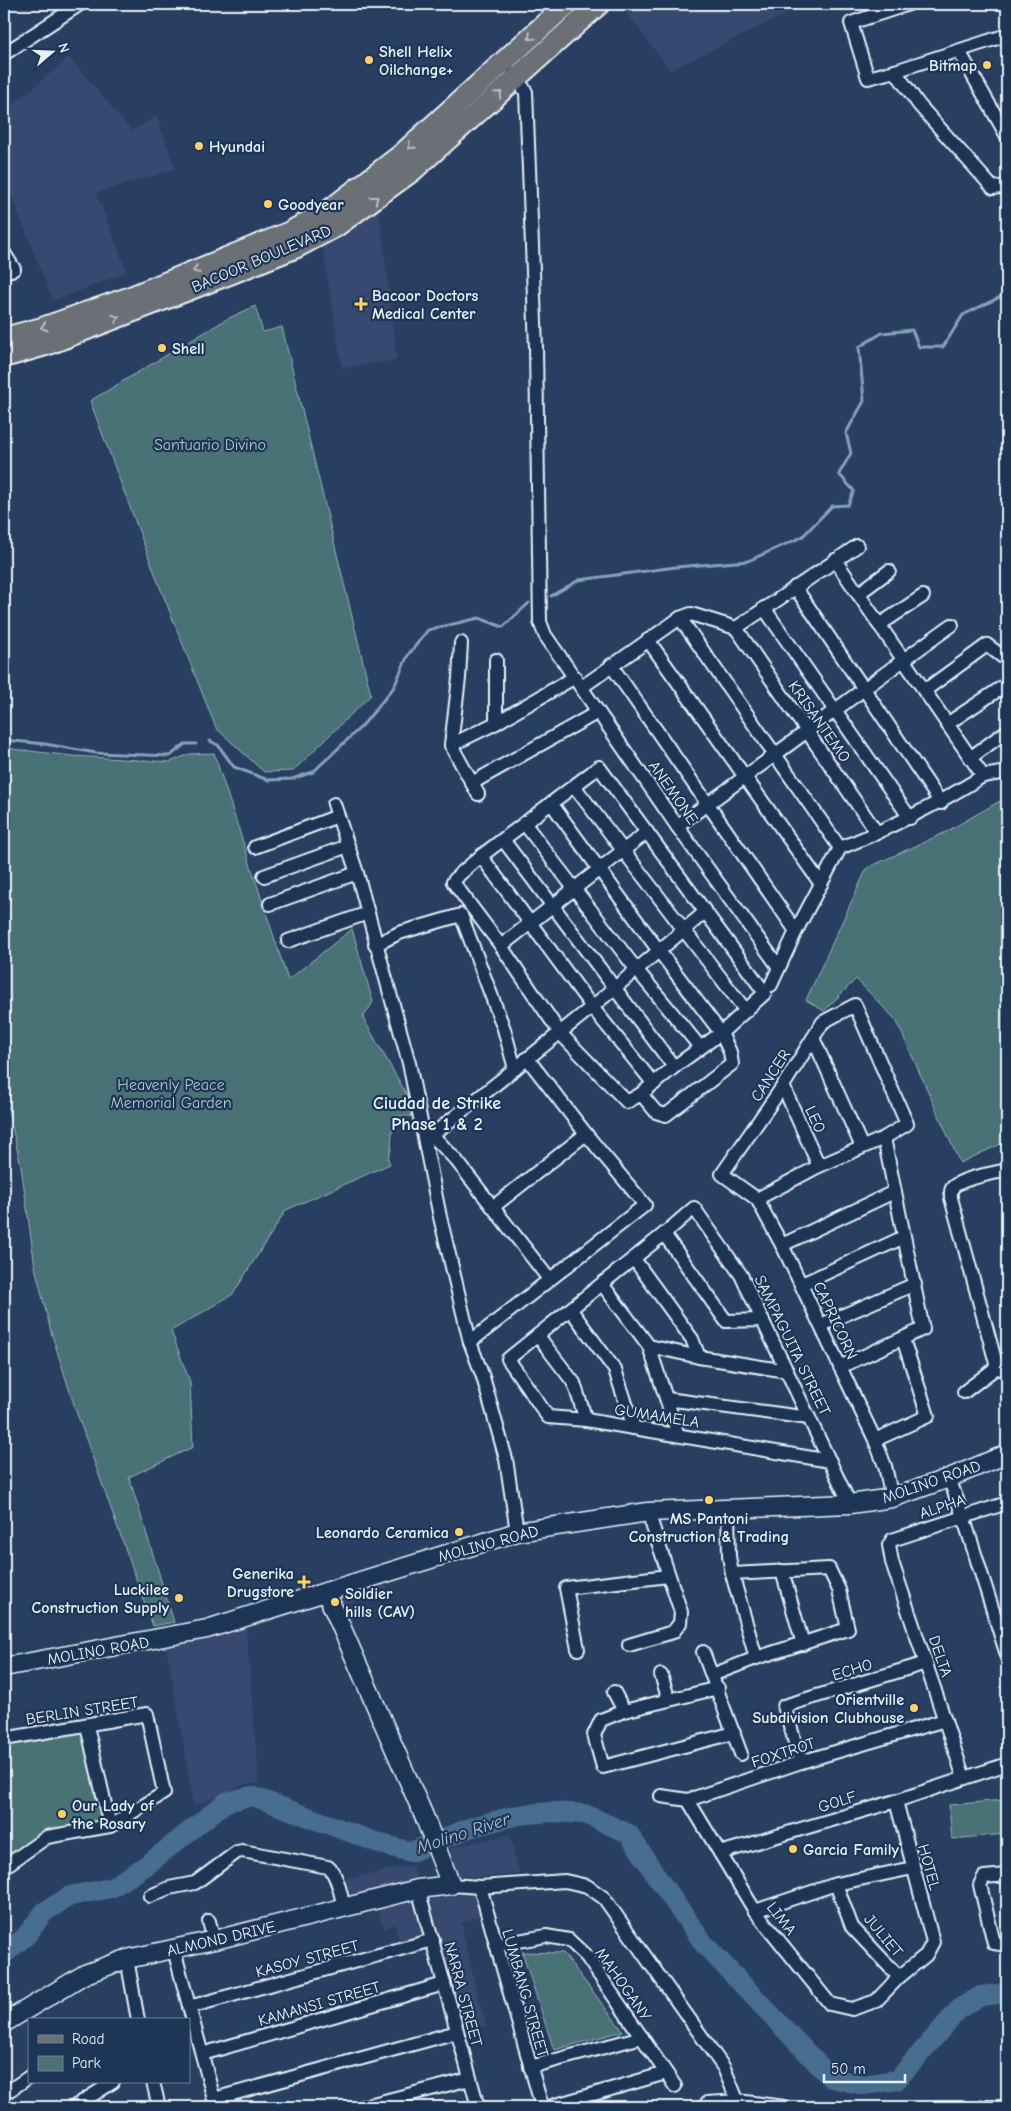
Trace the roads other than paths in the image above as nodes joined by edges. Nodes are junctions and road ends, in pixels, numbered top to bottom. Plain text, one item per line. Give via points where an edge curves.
1 (80, 4) edge
2 (567, 4) edge
3 (599, 4) edge
4 (909, 4) edge
5 (1007, 35) edge
6 (959, 50) junction
7 (4, 54) edge
8 (504, 62) junction
9 (895, 71) junction
10 (517, 78) junction
11 (1007, 136) edge
12 (1007, 186) edge
13 (4, 252) edge
14 (4, 272) edge
15 (4, 338) edge
16 (4, 357) edge
17 (857, 546) dead end
18 (835, 560) junction
19 (889, 572) dead end
20 (795, 587) junction
21 (858, 594) junction
22 (922, 596) dead end
23 (764, 608) junction
24 (680, 618) junction
25 (879, 625) junction
26 (952, 625) dead end
27 (736, 628) junction
28 (648, 640) junction
29 (461, 643) dead end
30 (496, 660) dead end
31 (903, 660) junction
32 (1007, 660) edge
33 (611, 665) junction
34 (578, 682) junction
35 (1007, 684) edge
36 (864, 690) junction
37 (924, 691) junction
38 (835, 711) junction
39 (598, 712) junction
40 (496, 723) junction
41 (947, 724) junction
42 (806, 730) junction
43 (1007, 732) edge
44 (451, 746) junction
45 (776, 755) junction
46 (970, 758) junction
47 (1007, 772) edge
48 (982, 776) junction
49 (746, 778) junction
50 (574, 786) junction
51 (551, 803) junction
52 (941, 803) junction
53 (708, 804) junction
54 (910, 818) junction
55 (524, 823) junction
56 (677, 826) junction
57 (647, 832) junction
58 (877, 834) junction
59 (504, 841) junction
60 (348, 846) junction
61 (255, 847) dead end
62 (840, 848) junction
63 (623, 850) junction
64 (482, 856) junction
65 (600, 869) junction
66 (357, 874) junction
67 (264, 876) dead end
68 (821, 884) junction
69 (576, 889) junction
70 (270, 904) dead end
71 (553, 907) junction
72 (706, 912) junction
73 (368, 913) junction
74 (530, 924) junction
75 (684, 930) junction
76 (796, 931) junction
77 (288, 941) dead end
78 (375, 945) junction
79 (501, 946) junction
80 (659, 952) junction
81 (778, 966) junction
82 (636, 969) junction
83 (771, 984) dead end
84 (614, 988) junction
85 (592, 1007) junction
86 (746, 1010) junction
87 (560, 1033) junction
88 (721, 1033) junction
89 (814, 1038) junction
90 (700, 1047) junction
91 (527, 1058) junction
92 (674, 1067) junction
93 (515, 1069) junction
94 (654, 1084) junction
95 (783, 1086) junction
96 (641, 1094) junction
97 (586, 1134) junction
98 (429, 1138) junction
99 (884, 1138) junction
100 (862, 1147) junction
101 (820, 1166) junction
102 (1007, 1170) edge
103 (722, 1174) joint
104 (894, 1192) junction
105 (756, 1199) junction
106 (492, 1208) junction
107 (664, 1234) junction
108 (904, 1237) junction
109 (782, 1245) junction
110 (634, 1259) junction
111 (550, 1279) junction
112 (602, 1284) junction
113 (802, 1284) junction
114 (915, 1284) junction
115 (571, 1310) junction
116 (763, 1320) junction
117 (821, 1324) junction
118 (538, 1336) junction
119 (902, 1339) junction
120 (470, 1342) junction
121 (649, 1346) junction
122 (699, 1357) junction
123 (840, 1367) junction
124 (1002, 1369) edge
125 (787, 1371) junction
126 (964, 1392) dead end
127 (667, 1398) junction
128 (809, 1418) junction
129 (586, 1420) junction
130 (634, 1428) junction
131 (678, 1435) junction
132 (875, 1440) junction
133 (1007, 1454) edge
134 (830, 1461) junction
135 (949, 1478) junction
136 (892, 1498) junction
137 (1007, 1503) edge
138 (850, 1504) junction
139 (728, 1509) junction
140 (648, 1512) junction
141 (963, 1516) junction
142 (517, 1532) junction
143 (889, 1545) joint
144 (782, 1571) junction
145 (732, 1574) junction
146 (668, 1576) junction
147 (326, 1592) junction
148 (803, 1644) junction
149 (629, 1645) dead end
150 (578, 1649) dead end
151 (704, 1652) dead end
152 (1007, 1655) edge
153 (756, 1658) junction
154 (926, 1664) junction
155 (4, 1667) edge
156 (661, 1675) dead end
157 (712, 1675) junction
158 (718, 1688) junction
159 (614, 1692) dead end
160 (668, 1700) junction
161 (624, 1711) junction
162 (945, 1720) junction
163 (87, 1726) junction
164 (734, 1734) junction
165 (4, 1739) edge
166 (742, 1754) dead end
167 (801, 1762) junction
168 (1007, 1764) edge
169 (964, 1778) junction
170 (661, 1796) dead end
171 (688, 1800) junction
172 (896, 1801) junction
173 (110, 1826) junction
174 (720, 1853) junction
175 (4, 1867) edge
176 (913, 1868) junction
177 (1007, 1875) edge
178 (836, 1884) junction
179 (451, 1885) junction
180 (480, 1887) junction
181 (418, 1889) junction
182 (150, 1896) dead end
183 (344, 1908) junction
184 (755, 1911) junction
185 (209, 1921) dead end
186 (433, 1940) junction
187 (214, 1941) junction
188 (933, 1942) joint
189 (496, 1945) junction
190 (1007, 1945) edge
191 (174, 1950) junction
192 (127, 1959) junction
193 (899, 1977) junction
194 (444, 1984) junction
195 (190, 2006) junction
196 (134, 2018) edge
197 (4, 2023) edge
198 (457, 2032) junction
199 (642, 2037) junction
200 (202, 2054) junction
201 (530, 2067) junction
202 (666, 2072) junction
203 (28, 2078) edge
204 (470, 2079) junction
205 (111, 2084) edge
206 (153, 2084) edge
207 (675, 2086) dead end
208 (4, 2094) edge
209 (215, 2103) edge
210 (739, 2104) edge
211 (74, 2107) edge
212 (159, 2107) edge
213 (361, 2107) edge
214 (478, 2107) edge
215 (542, 2107) edge
216 (549, 2107) edge
217 (706, 2107) edge
218 (782, 2107) edge
219 (984, 2107) edge
220 (1007, 2107) edge

1 - 7 street
2 -> 8 main road, BACOOR BOULEVARD
3 - 10 main road, BACOOR BOULEVARD
4 - 9 street via 851,23 868,78
5 - 6 street
6 - 9 street
6 - 11 street
8 - 10 street
8 -> 15 main road, BACOOR BOULEVARD via 386,168 331,209 290,232 111,304
9 - 12 street via 919,105 993,188
16 -> 10 main road, BACOOR BOULEVARD via 46,345 232,273 335,227 412,171
10 - 34 street, ANEMONE via 526,92 536,348 540,622 545,635
13 - 14 street via 14,269
17 - 18 street
18 - 20 street
18 - 21 street
19 - 21 street
20 - 23 street
20 - 36 street
21 - 25 street
22 - 25 street
23 - 27 street
23 - 38 street
24 - 27 street via 692,614
24 - 28 street
24 - 45 street
25 - 31 street
26 - 31 street
27 - 42 street, KRISANTEMO
28 - 33 street
28 - 49 street
29 - 44 street
30 - 40 street
31 - 36 street
31 - 37 street
32 - 37 street via 987,645
33 - 34 street
33 - 53 street
34 - 39 street, ANEMONE
34 - 40 street
35 - 41 street
36 - 38 street
36 - 52 street
37 - 41 street
38 - 42 street
38 - 54 street
39 - 44 street via 475,788
39 - 56 street, ANEMONE
40 - 44 street
41 - 46 street
42 - 45 street
42 - 58 street, KRISANTEMO
43 - 46 street
45 - 49 street
45 - 62 street
46 - 48 street
47 - 48 street
48 - 52 street
49 - 53 street
49 - 68 street
50 - 51 street
50 - 57 street via 599,767
50 - 63 street
51 - 55 street
51 - 65 street
52 - 54 street
53 - 56 street
53 - 76 street
54 - 58 street
55 - 59 street
55 - 69 street
56 - 81 street, ANEMONE
57 - 63 street
57 - 72 street
58 - 62 street
59 - 64 street
59 - 71 street
60 - 61 street via 336,810
60 - 66 street
60 - 67 street
62 - 68 street
63 - 65 street
63 - 75 street
64 - 74 street
64 - 79 street via 452,882
65 - 69 street
65 - 80 street
66 - 70 street
66 - 73 street
68 - 76 street
69 - 71 street
69 - 82 street
71 - 74 street
71 - 84 street
72 - 75 street
72 - 86 street via 765,993
73 - 77 street
73 - 78 street
74 - 79 street
74 - 85 street
75 - 80 street
75 - 86 street
76 - 81 street
78 - 93 street via 400,933 461,915 504,1029
78 - 98 street
79 - 87 street
80 - 82 street
80 - 88 street
81 - 83 street
82 - 84 street
82 - 90 street
84 - 85 street
84 - 92 street
85 - 87 street
85 - 94 street
86 - 88 street
87 - 91 street
87 - 96 street via 625,1102
88 - 90 street
88 - 96 street via 732,1064 666,1115 656,1112
89 - 95 street, CANCER
89 - 99 street, CANCER via 823,1022 855,1005 907,1124
89 - 100 street
90 - 92 street
91 - 93 street
91 - 97 street
92 - 94 street
93 - 98 street
94 - 96 street
95 - 101 street, LEO
95 - 103 street, CANCER
97 - 106 street
97 - 111 street via 645,1205
98 - 106 street via 456,1160
98 - 120 street via 440,1217
99 - 100 street
99 - 104 street
100 - 101 street
101 - 105 street
102 - 124 street via 952,1187 951,1198
103 - 105 street, CAPRICORN
104 - 108 street
104 - 109 street
105 - 109 street, CAPRICORN
106 - 111 street
107 - 110 street
107 - 116 street via 726,1321
107 - 116 street, SAMPAGUITA STREET via 694,1208 741,1275
108 - 113 street
108 - 114 street
109 - 113 street, CAPRICORN
110 - 112 street
110 - 122 street via 692,1340
111 - 120 street
112 - 115 street
112 - 121 street
113 - 117 street, CAPRICORN
114 - 117 street
114 - 119 street via 924,1329
115 - 118 street
115 - 130 street via 615,1370
116 - 125 street, SAMPAGUITA STREET
117 - 123 street, CAPRICORN
118 - 129 street via 574,1383
118 - 129 street, GUMAMELA via 508,1359 548,1417
119 - 123 street
119 - 132 street via 928,1416
120 - 142 street via 506,1459
121 - 122 street
121 - 127 street
122 - 125 street
123 - 132 street, CAPRICORN
124 - 126 street
125 - 128 street, SAMPAGUITA STREET
127 - 128 street
127 - 131 street
128 - 134 street, SAMPAGUITA STREET
129 - 130 street, GUMAMELA
130 - 131 street, GUMAMELA
131 - 134 street, GUMAMELA
132 - 136 street, CAPRICORN
133 - 135 main road, MOLINO ROAD
134 - 138 street, SAMPAGUITA STREET
135 - 136 main road, MOLINO ROAD
135 - 141 street
136 - 138 main road, MOLINO ROAD
137 - 141 street, ALPHA
138 - 139 main road, MOLINO ROAD
139 - 140 main road, MOLINO ROAD
139 - 145 street
140 - 142 main road, MOLINO ROAD
140 - 146 street
141 - 143 street, ALPHA via 892,1540
141 - 152 street
142 - 147 main road, MOLINO ROAD
143 - 154 street, DELTA
144 - 145 street
144 - 148 street
144 - 148 street via 829,1569 838,1590 848,1629
145 - 153 street
146 - 149 street via 681,1612 680,1623 674,1632
146 - 150 street via 566,1588
147 - 155 main road, MOLINO ROAD via 207,1629
147 - 179 main road
148 - 153 street
151 - 157 street
153 - 157 street
154 - 162 street, DELTA
154 - 167 street, ECHO via 784,1706
156 - 160 street
157 - 158 street
158 - 160 street
158 - 164 street
159 - 161 street
160 - 161 street
161 - 164 street via 601,1720 594,1735 602,1767
162 - 167 street, FOXTROT
162 - 169 street, DELTA
163 - 165 street, BERLIN STREET
163 - 173 street
163 - 173 street, BERLIN STREET via 147,1714 164,1793
164 - 166 street
167 - 171 street, FOXTROT
168 - 169 street, GOLF
169 - 172 street, GOLF
170 - 171 street
171 - 174 street, LIMA
172 - 174 street, GOLF
172 - 176 street, HOTEL
173 - 175 street via 47,1837
174 - 184 street, LIMA
176 - 178 street
176 - 188 street, HOTEL
177 - 190 street via 984,1877 980,1885 994,1943
178 - 184 street
178 - 193 street, JULIET via 852,1927
179 - 180 street
179 - 181 main road, ALMOND DRIVE
180 - 189 street, LUMBANG STREET
180 - 210 street via 565,1881 587,1886 604,1898 724,2068
181 - 183 main road, ALMOND DRIVE
181 - 186 street, NARRA STREET
182 - 183 street via 195,1883 242,1851 328,1867 336,1878
183 - 187 main road, ALMOND DRIVE
184 - 193 street, LIMA via 830,2004 852,2009 876,2001
185 - 187 street
186 - 194 street, NARRA STREET
186 - 195 street, KASOY STREET
187 - 191 main road, ALMOND DRIVE
188 - 193 street, LIMA via 926,1956
189 - 199 street, MAHOGANY via 546,1936 569,1940 587,1957
189 - 201 street, LUMBANG STREET
191 - 192 main road, ALMOND DRIVE
191 - 195 street
192 - 196 street
192 - 197 main road, ALMOND DRIVE via 85,1974
194 - 198 street, NARRA STREET
194 - 200 street, KAMANSI STREET
195 - 200 street
198 - 204 street, NARRA STREET
198 - 209 street
199 - 201 street
199 - 202 street, MAHOGANY
200 - 209 street
201 - 215 street, LUMBANG STREET
202 - 207 street, MAHOGANY
202 - 216 street
203 - 208 street
204 - 213 street
204 - 214 street, NARRA STREET
205 - 211 street
206 - 212 street
210 - 217 street via 707,2103
210 - 218 street
219 - 220 street

